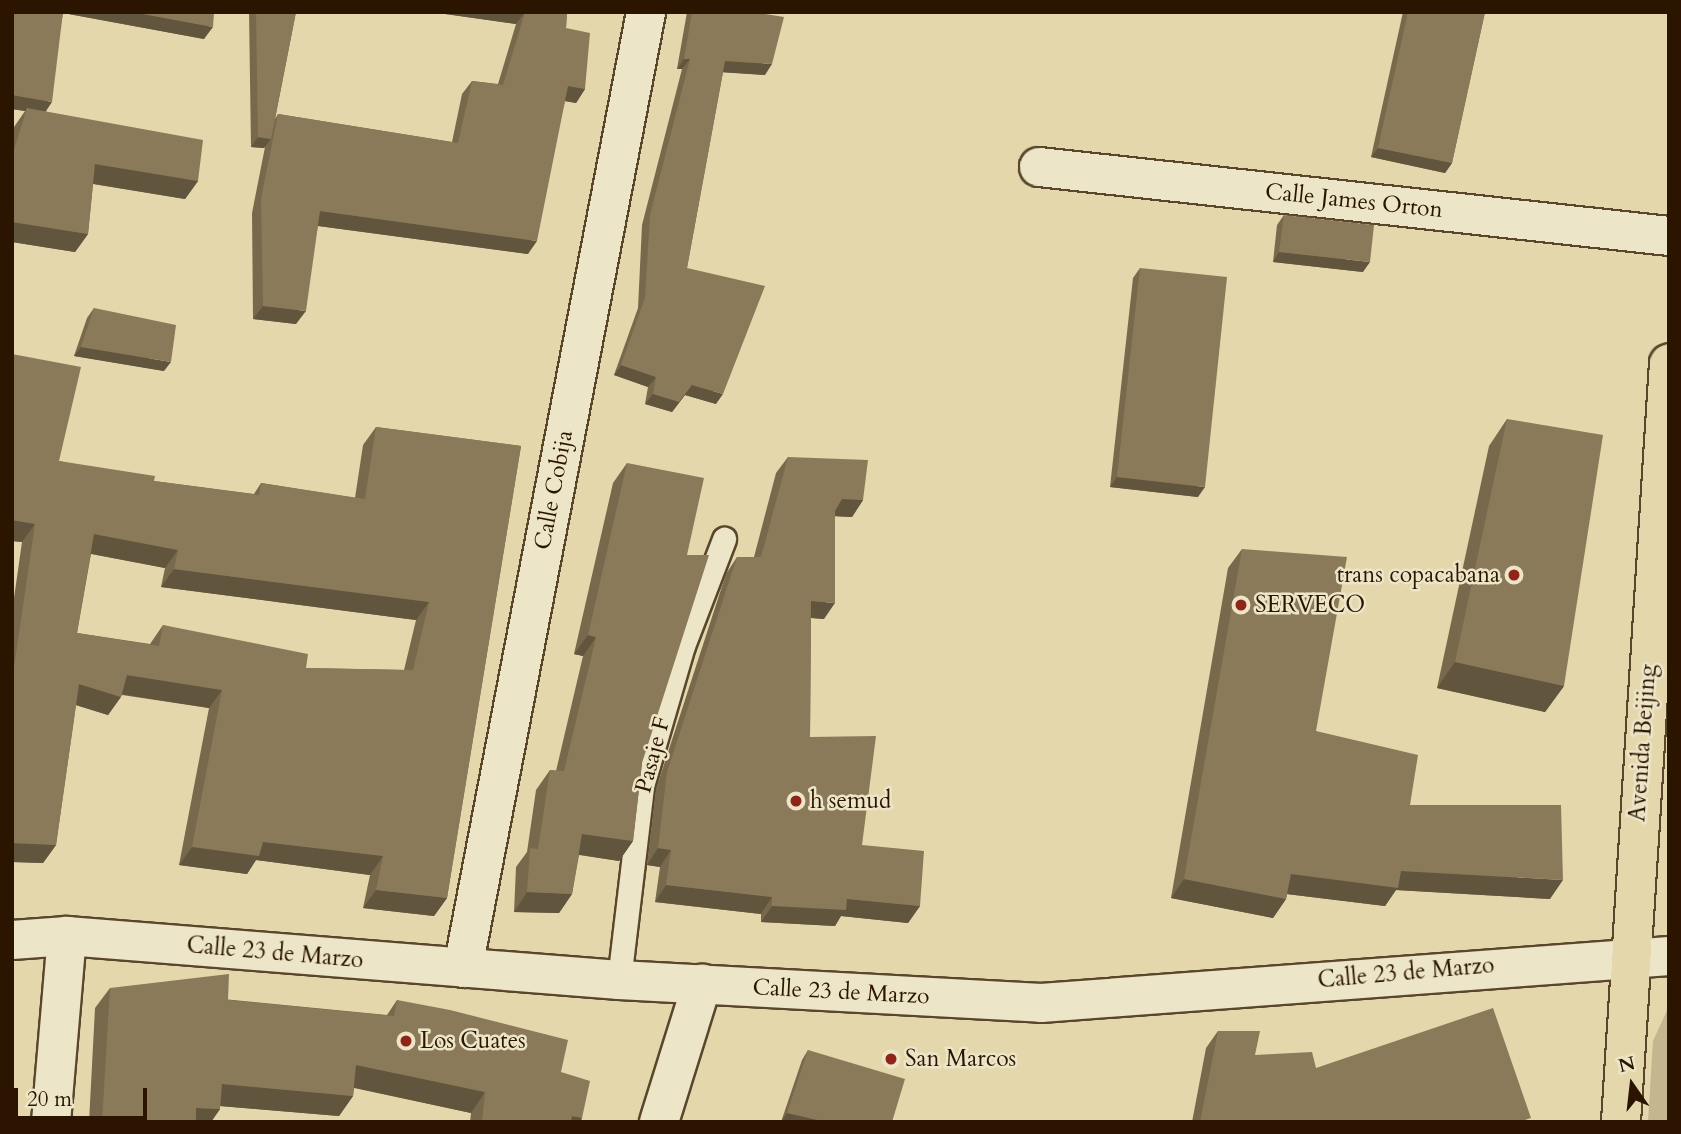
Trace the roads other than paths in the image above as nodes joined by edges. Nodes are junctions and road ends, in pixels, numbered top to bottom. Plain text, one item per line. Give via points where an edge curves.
1 (646, 12) edge
2 (1039, 167) dead end
3 (1669, 236) edge
4 (1669, 364) edge
5 (724, 539) dead end
6 (67, 936) junction
7 (12, 940) edge
8 (1629, 955) junction
9 (1669, 956) edge
10 (463, 968) junction
11 (619, 981) junction
12 (702, 984) junction
13 (51, 1122) edge
14 (659, 1122) edge
15 (1620, 1122) edge

1 - 10 street, Calle Cobija
2 - 3 street, Calle James Orton
4 - 8 main road, Avenida Beijing
5 - 11 lane, Pasaje F via 683,646 642,786
6 - 7 street, Calle 23 de Marzo
6 - 10 street, Calle 23 de Marzo
6 - 13 street
8 - 9 street, Calle 23 de Marzo
8 - 12 street, Calle 23 de Marzo via 1041,1003
8 - 15 main road, Avenida Beijing
10 - 11 street, Calle 23 de Marzo
11 - 12 street, Calle 23 de Marzo
12 - 14 street

